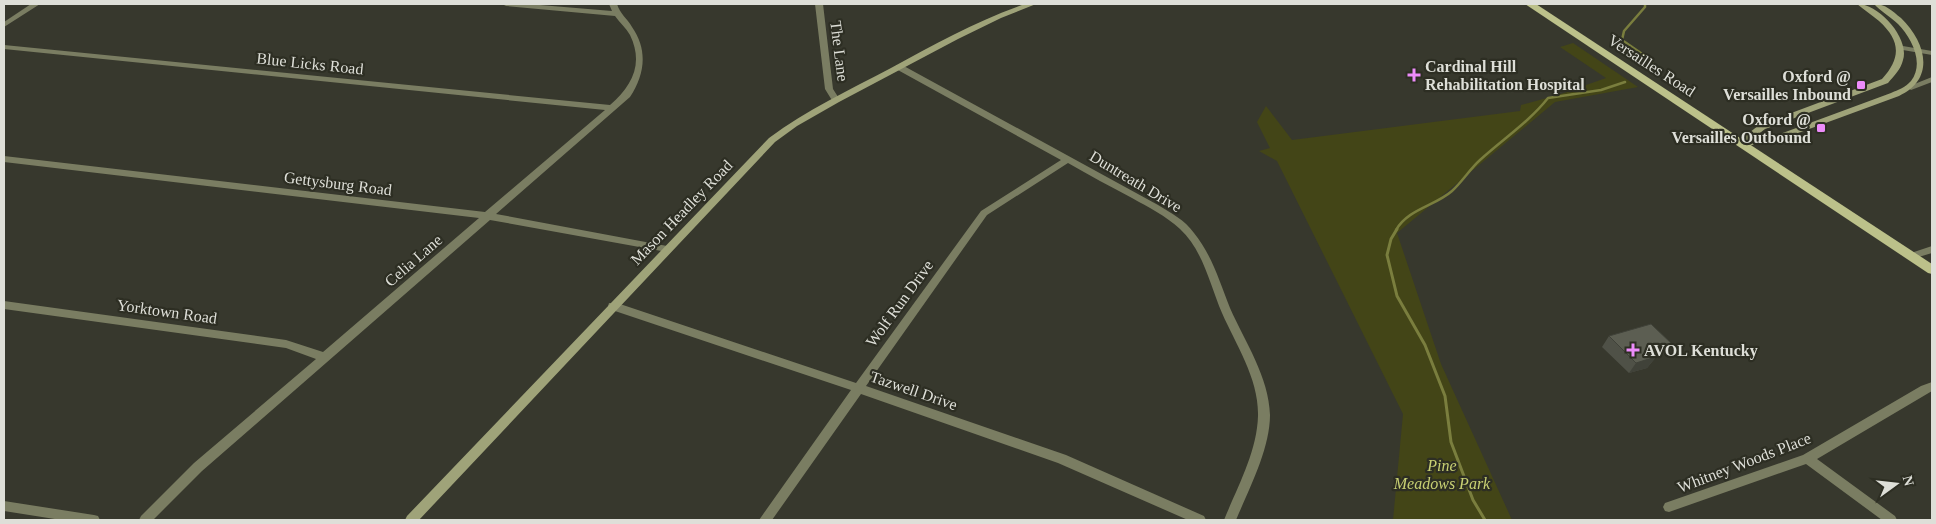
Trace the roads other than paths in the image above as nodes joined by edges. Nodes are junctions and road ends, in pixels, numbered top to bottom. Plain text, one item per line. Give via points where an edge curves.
1 (36, 4) edge
2 (506, 4) edge
3 (819, 4) edge
4 (1032, 4) edge
5 (1530, 4) edge
6 (1861, 4) edge
7 (1878, 4) edge
8 (615, 9) edge
9 (4, 25) edge
10 (4, 47) edge
11 (1900, 47) junction
12 (1920, 51) junction
13 (1932, 53) edge
14 (899, 67) junction
15 (1932, 79) edge
16 (1911, 87) junction
17 (836, 100) junction
18 (612, 108) junction
19 (1742, 144) junction
20 (4, 159) edge
21 (1069, 159) junction
22 (488, 216) junction
23 (667, 248) junction
24 (1932, 249) edge
25 (1912, 256) junction
26 (1932, 270) edge
27 (4, 305) edge
28 (613, 306) junction
29 (323, 357) junction
30 (1932, 386) edge
31 (858, 388) junction
32 (1807, 459) junction
33 (4, 506) edge
34 (1670, 507) dead end
35 (94, 520) edge
36 (145, 520) edge
37 (411, 520) edge
38 (765, 520) edge
39 (1200, 520) edge
40 (1230, 520) edge
41 (1891, 520) edge

1 - 9 street
2 - 8 street
3 - 17 street, The Lane via 830,89
4 - 14 main road, Mason Headley Road via 979,25
5 - 19 main road, Versailles Road
6 - 11 main road via 1890,27
7 - 12 main road via 1905,27
8 - 18 street, Celia Lane via 632,33 641,56 640,69 627,95
10 - 18 street, Blue Licks Road
11 - 12 street
11 - 19 main road via 1899,64 1885,81 1762,127
12 - 13 street
12 - 16 main road via 1918,78
14 - 17 main road, Mason Headley Road
14 - 21 street, Duntreath Drive
15 - 16 street
16 - 19 main road via 1779,137
17 - 23 main road, Mason Headley Road via 772,140
18 - 22 street, Celia Lane
19 - 25 main road, Versailles Road
20 - 22 street, Gettysburg Road
21 - 31 street, Wolf Run Drive via 984,213
21 - 40 street, Duntreath Drive via 1177,222 1190,234 1207,264 1256,379 1264,416 1262,434
22 - 23 street, Gettysburg Road
22 - 29 street, Celia Lane
23 - 28 main road, Mason Headley Road
24 - 25 street
25 - 26 main road, Versailles Road
27 - 29 street, Yorktown Road via 286,344
28 - 31 street, Tazwell Drive
28 - 37 main road, Mason Headley Road
29 - 36 street, Celia Lane via 198,467
30 - 32 street, Whitney Woods Place
31 - 38 street, Wolf Run Drive
31 - 39 street, Tazwell Drive via 1062,459
32 - 34 street, Whitney Woods Place
32 - 41 street
33 - 35 street

